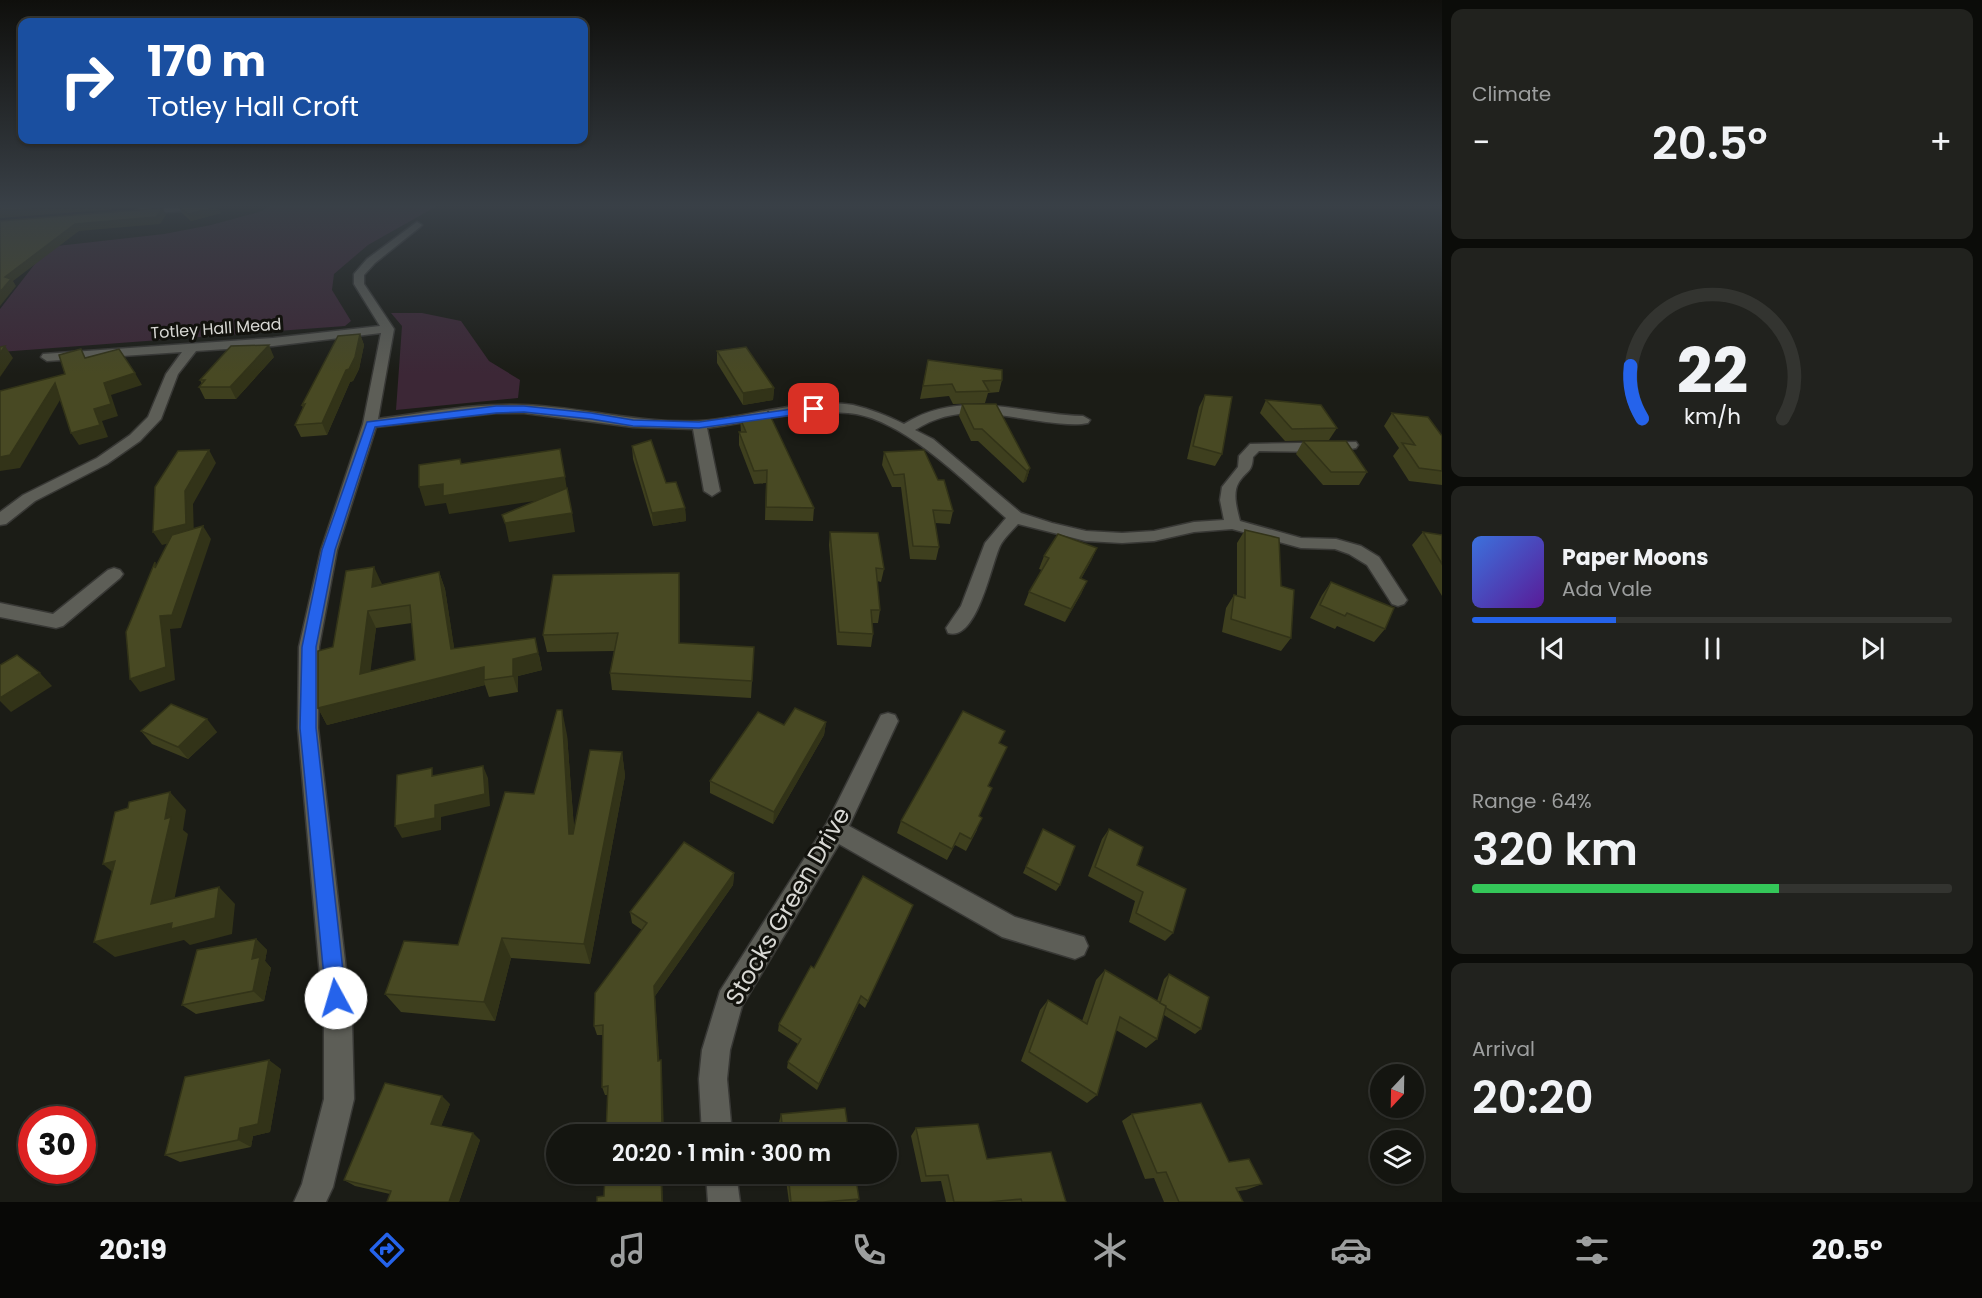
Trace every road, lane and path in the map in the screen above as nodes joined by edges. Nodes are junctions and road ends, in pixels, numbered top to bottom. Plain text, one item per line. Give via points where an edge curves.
1 (370, 262) edge
2 (388, 329) junction
3 (194, 346) junction
4 (47, 357) dead end
5 (1083, 420) dead end
6 (370, 424) junction
7 (699, 425) junction
8 (906, 429) junction
9 (1351, 445) edge
10 (712, 491) dead end
11 (3, 514) edge
12 (1014, 517) junction
13 (1233, 524) junction
14 (114, 573) dead end
15 (1398, 600) dead end
16 (0, 610) edge
17 (955, 628) dead end
18 (888, 721) dead end
19 (835, 830) junction
20 (1075, 946) dead end
21 (716, 1124) edge
22 (722, 1184) edge
23 (310, 1202) edge
24 (724, 1202) edge

1 - 2 street via 359,274 359,284
2 - 3 street, Totley Hall Mead
2 - 6 street
3 - 4 street, Totley Hall Mead
3 - 11 street via 172,374 154,419 142,433 102,461
5 - 8 street via 1057,421 961,408 929,414
6 - 7 street via 524,409 633,423
6 - 23 street via 329,550 309,647 308,728 338,1021 339,1088 317,1187
7 - 8 street via 838,408 862,412
7 - 10 street
8 - 12 street via 928,442
9 - 13 street via 1255,447 1246,456 1245,468 1235,475 1227,490
12 - 13 street via 1086,536 1122,538
12 - 17 street via 993,543 969,608
13 - 15 street via 1301,543 1336,544 1355,550 1372,561
14 - 16 street via 56,621
18 - 19 street, Stocks Green Drive
19 - 20 street via 1000,922
19 - 21 street, Stocks Green Drive via 730,1002 716,1050 713,1079
22 - 24 street

